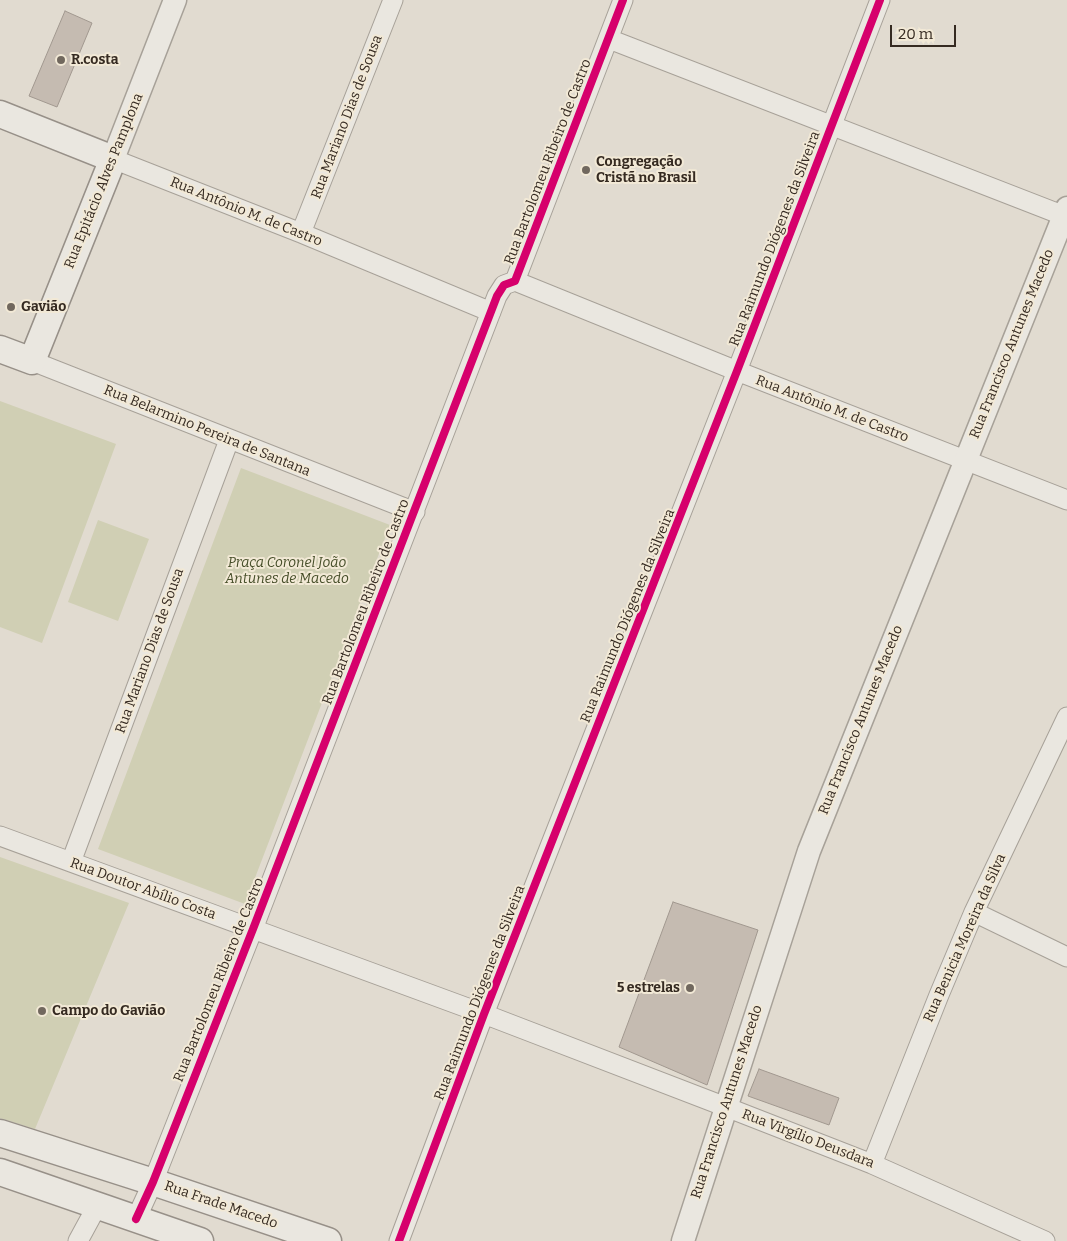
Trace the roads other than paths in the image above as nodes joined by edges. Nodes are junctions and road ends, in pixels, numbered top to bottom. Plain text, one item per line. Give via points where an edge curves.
1 (175, 0) edge
2 (392, 0) edge
3 (623, 0) edge
4 (880, 0) edge
5 (609, 39) junction
6 (0, 114) edge
7 (831, 124) junction
8 (113, 159) junction
9 (1066, 214) edge
10 (301, 233) junction
11 (515, 281) junction
12 (491, 312) junction
13 (0, 349) edge
14 (32, 361) junction
15 (738, 371) junction
16 (229, 440) junction
17 (965, 461) junction
18 (1067, 500) edge
19 (415, 512) junction
20 (1067, 716) edge
21 (0, 836) edge
22 (71, 862) junction
23 (974, 912) junction
24 (253, 929) junction
25 (1067, 957) edge
26 (484, 1014) junction
27 (726, 1107) junction
28 (0, 1133) edge
29 (872, 1164) junction
30 (0, 1172) edge
31 (153, 1182) junction
32 (97, 1206) junction
33 (136, 1219) junction
34 (78, 1241) edge
35 (200, 1241) edge
36 (328, 1241) edge
37 (400, 1241) edge
38 (683, 1241) edge
39 (1046, 1241) edge

1 - 8 street, Rua Epitácio Alves Pamplona
2 - 10 street, Rua Mariano Dias de Sousa
3 - 5 street, Rua Bartolomeu Ribeiro de Castro
4 - 7 street, Rua Raimundo Diógenes da Silveira
5 - 7 street
5 - 11 street, Rua Bartolomeu Ribeiro de Castro
6 - 8 main road, Rua Antônio M. de Castro
7 - 9 street
7 - 15 street, Rua Raimundo Diógenes da Silveira
8 - 10 street, Rua Antônio M. de Castro
8 - 14 main road, Rua Epitácio Alves Pamplona
9 - 17 street, Rua Francisco Antunes Macedo
10 - 12 street, Rua Antônio M. de Castro
11 - 12 street, Rua Bartolomeu Ribeiro de Castro via 504,285
11 - 15 street, Rua Antônio M. de Castro
12 - 19 street, Rua Bartolomeu Ribeiro de Castro
13 - 14 main road, Rua Belarmino Pereira de Santana
14 - 16 street, Rua Belarmino Pereira de Santana
15 - 17 street, Rua Antônio M. de Castro
15 - 26 street, Rua Raimundo Diógenes da Silveira
16 - 19 street, Rua Belarmino Pereira de Santana
16 - 22 street, Rua Mariano Dias de Sousa
17 - 18 street, Rua Antônio M. de Castro
17 - 27 street, Rua Francisco Antunes Macedo via 808,851
19 - 24 street, Rua Bartolomeu Ribeiro de Castro
20 - 23 street, Rua Benicia Moreira da Silva
21 - 22 street, Rua Doutor Abílio Costa
22 - 24 street, Rua Doutor Abílio Costa
23 - 25 street
23 - 29 street, Rua Benicia Moreira da Silva
24 - 26 street, Rua Doutor Abílio Costa
24 - 31 street, Rua Bartolomeu Ribeiro de Castro
26 - 27 street, Rua Virgílio Deusdara
26 - 37 street, Rua Raimundo Diógenes da Silveira
27 - 29 street, Rua Virgílio Deusdara
27 - 38 street, Rua Francisco Antunes Macedo
28 - 31 main road, Rua Frade Macedo
29 - 39 street, Rua Virgílio Deusdara
30 - 32 main road
31 - 33 street, Rua Bartolomeu Ribeiro de Castro
31 - 36 main road, Rua Frade Macedo
32 - 33 main road
32 - 34 street
33 - 35 main road

